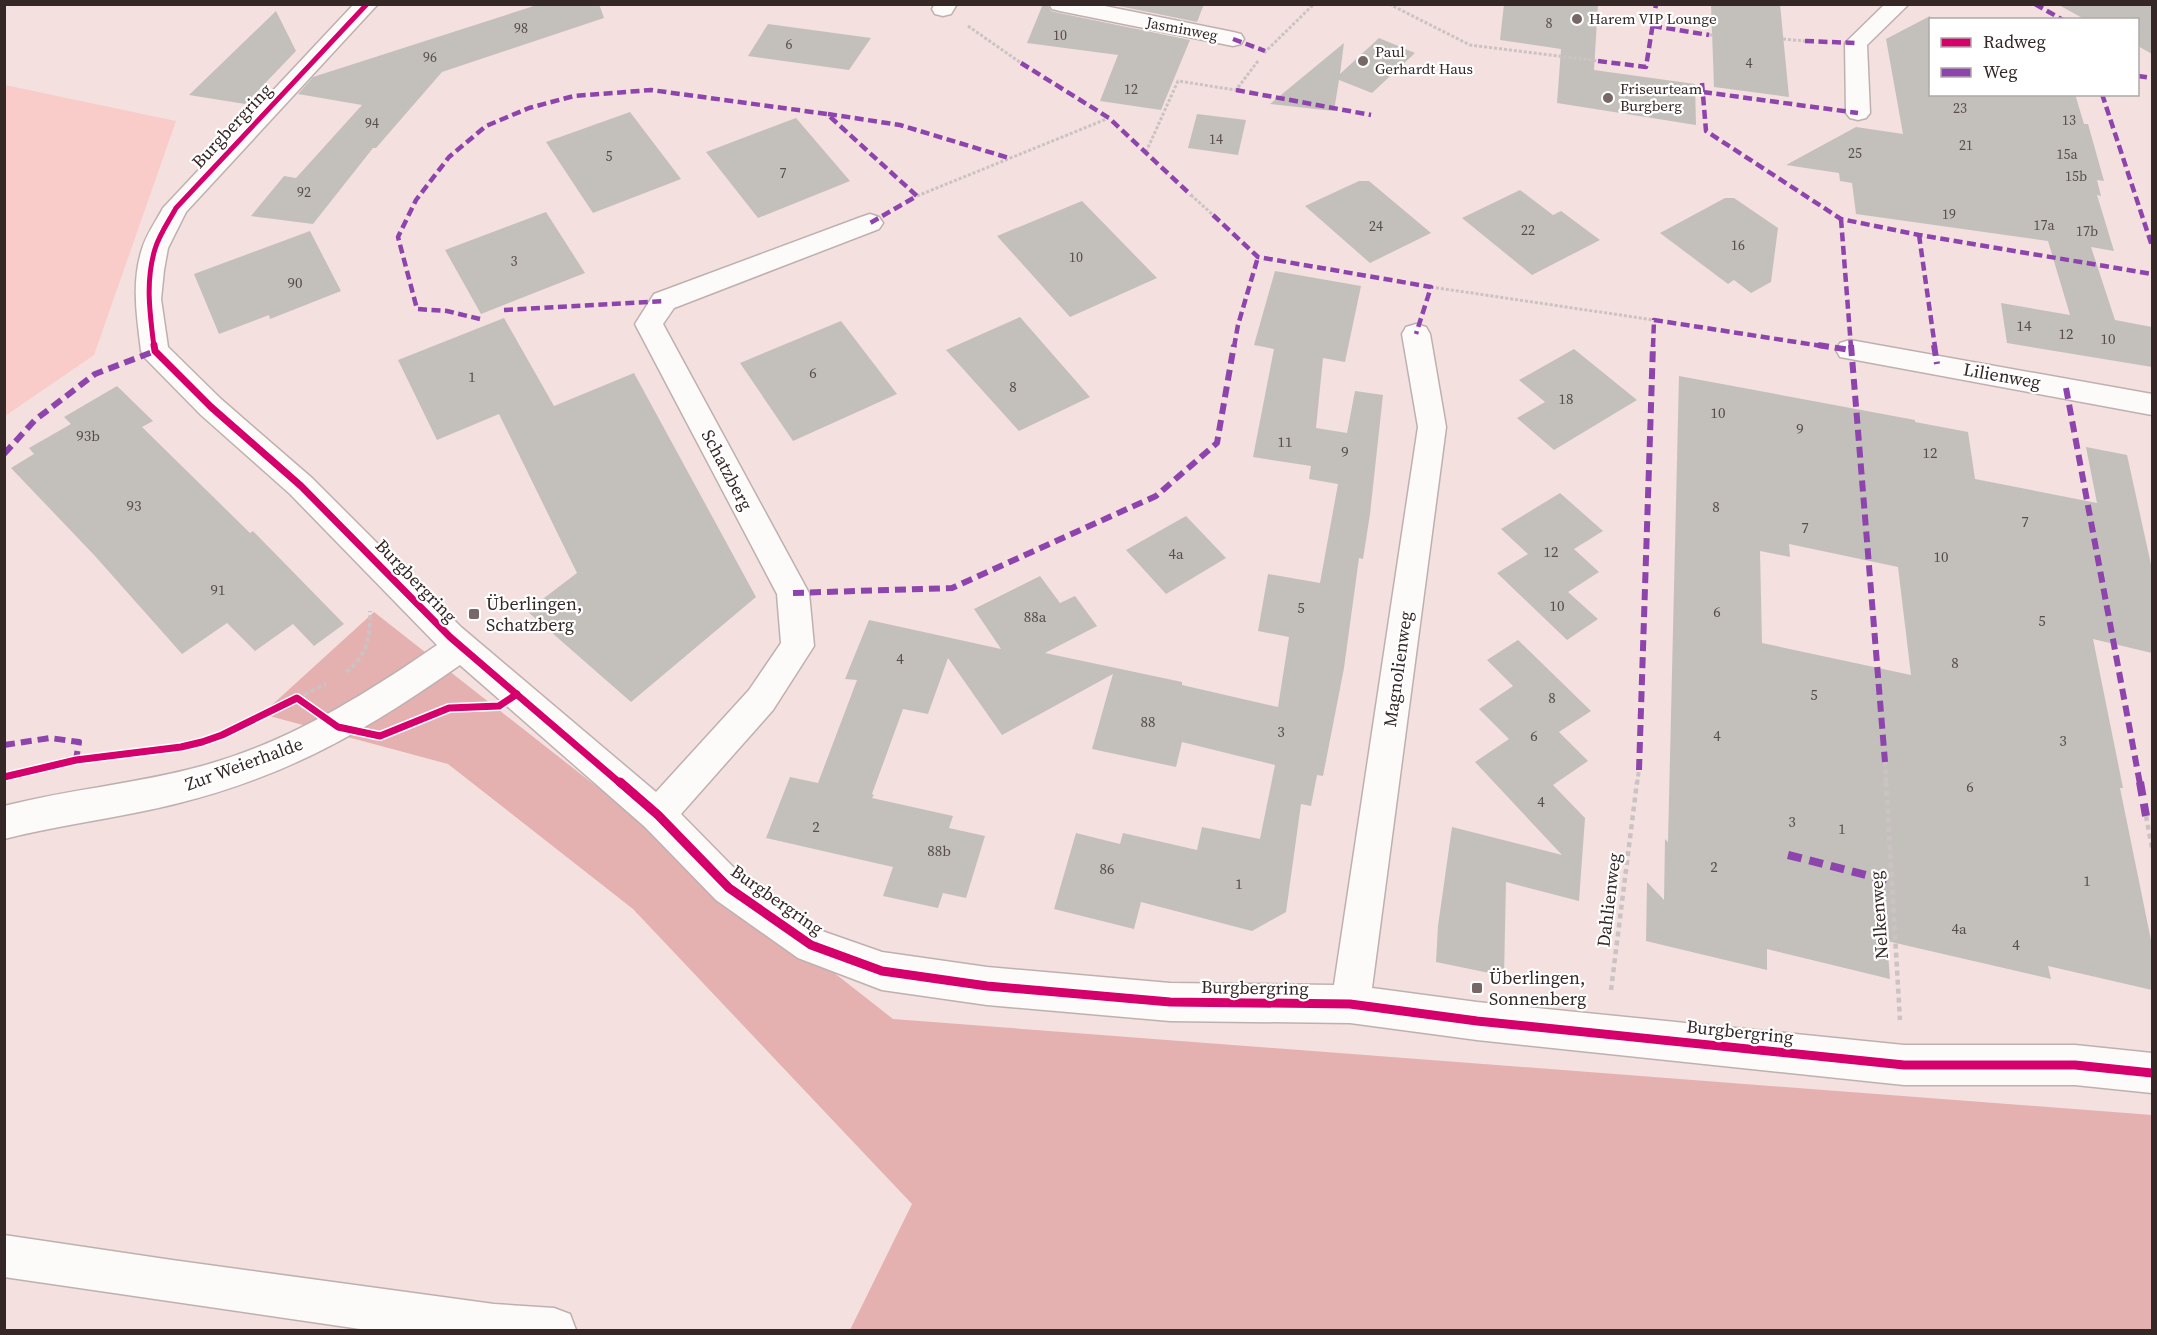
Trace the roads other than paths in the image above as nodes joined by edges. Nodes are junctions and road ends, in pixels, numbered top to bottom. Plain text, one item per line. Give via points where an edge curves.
1 (368, 4) edge
2 (1060, 4) edge
3 (1898, 4) edge
4 (1233, 39) dead end
5 (1858, 113) dead end
6 (870, 223) dead end
7 (1416, 334) dead end
8 (1850, 350) dead end
9 (2152, 405) edge
10 (461, 647) junction
11 (658, 815) junction
12 (4, 823) edge
13 (1350, 1004) junction
14 (2152, 1073) edge
15 (4, 1256) edge
16 (554, 1330) edge

1 - 10 street, Burgbergring via 176,208 155,248 148,300 155,351 211,407 302,486
2 - 4 street, Jasminweg
3 - 5 street via 1856,43
6 - 11 street, Schatzberg via 664,301 649,324 793,593 798,646 761,700
7 - 13 street, Magnolienweg via 1432,427
8 - 9 street, Lilienweg
10 - 11 street, Burgbergring
10 - 12 street, Zur Weierhalde via 338,727 248,767 154,794 63,808
11 - 13 street, Burgbergring via 729,888 811,945 882,971 987,986 1170,1002
13 - 14 street, Burgbergring via 1904,1065 2074,1065
15 - 16 street via 494,1326

